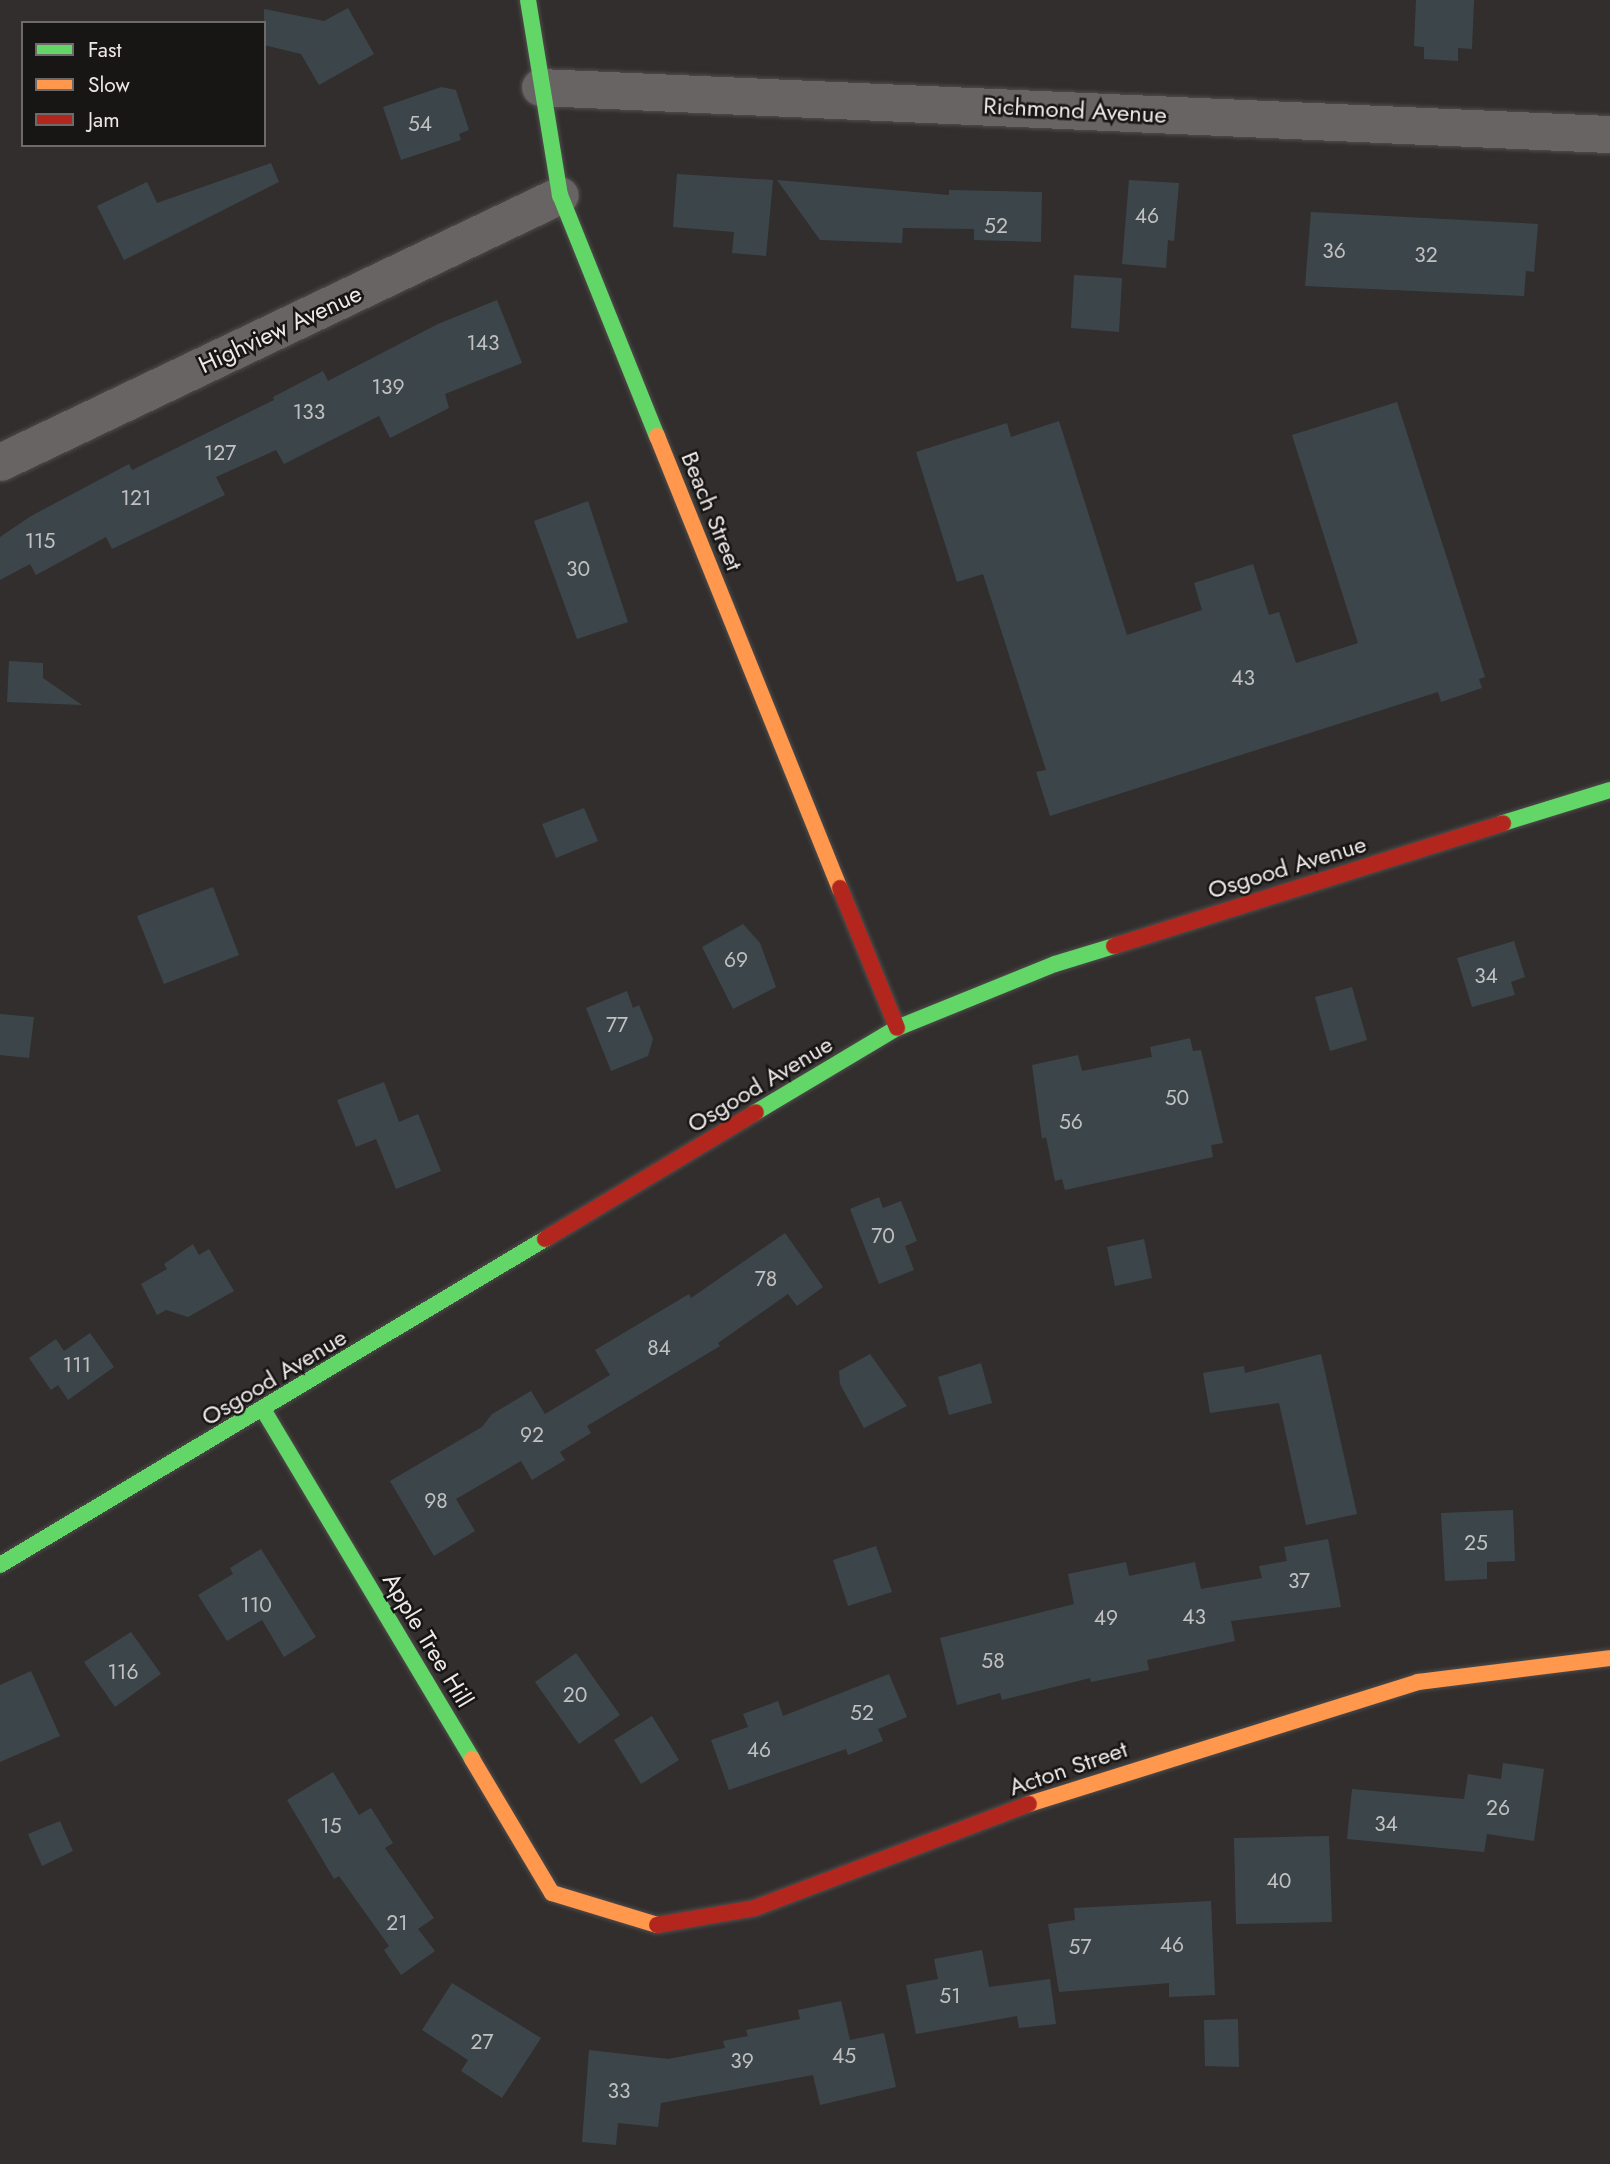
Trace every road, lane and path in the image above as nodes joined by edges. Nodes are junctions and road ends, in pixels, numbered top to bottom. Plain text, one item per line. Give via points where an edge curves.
1 (528, 0) edge
2 (540, 87) junction
3 (1610, 134) edge
4 (560, 195) junction
5 (0, 462) edge
6 (1610, 790) edge
7 (897, 1028) junction
8 (264, 1410) junction
9 (0, 1565) edge
10 (1610, 1658) edge
11 (552, 1893) joint

1 - 2 street, Beach Street
2 - 3 street, Richmond Avenue
2 - 4 street, Beach Street
4 - 5 street, Highview Avenue
4 - 7 street, Beach Street
6 - 7 street, Osgood Avenue via 1055,964
7 - 8 street, Osgood Avenue
8 - 9 street, Osgood Avenue
8 - 11 street, Apple Tree Hill
10 - 11 street, Acton Street via 1418,1682 1083,1784 755,1908 662,1927

